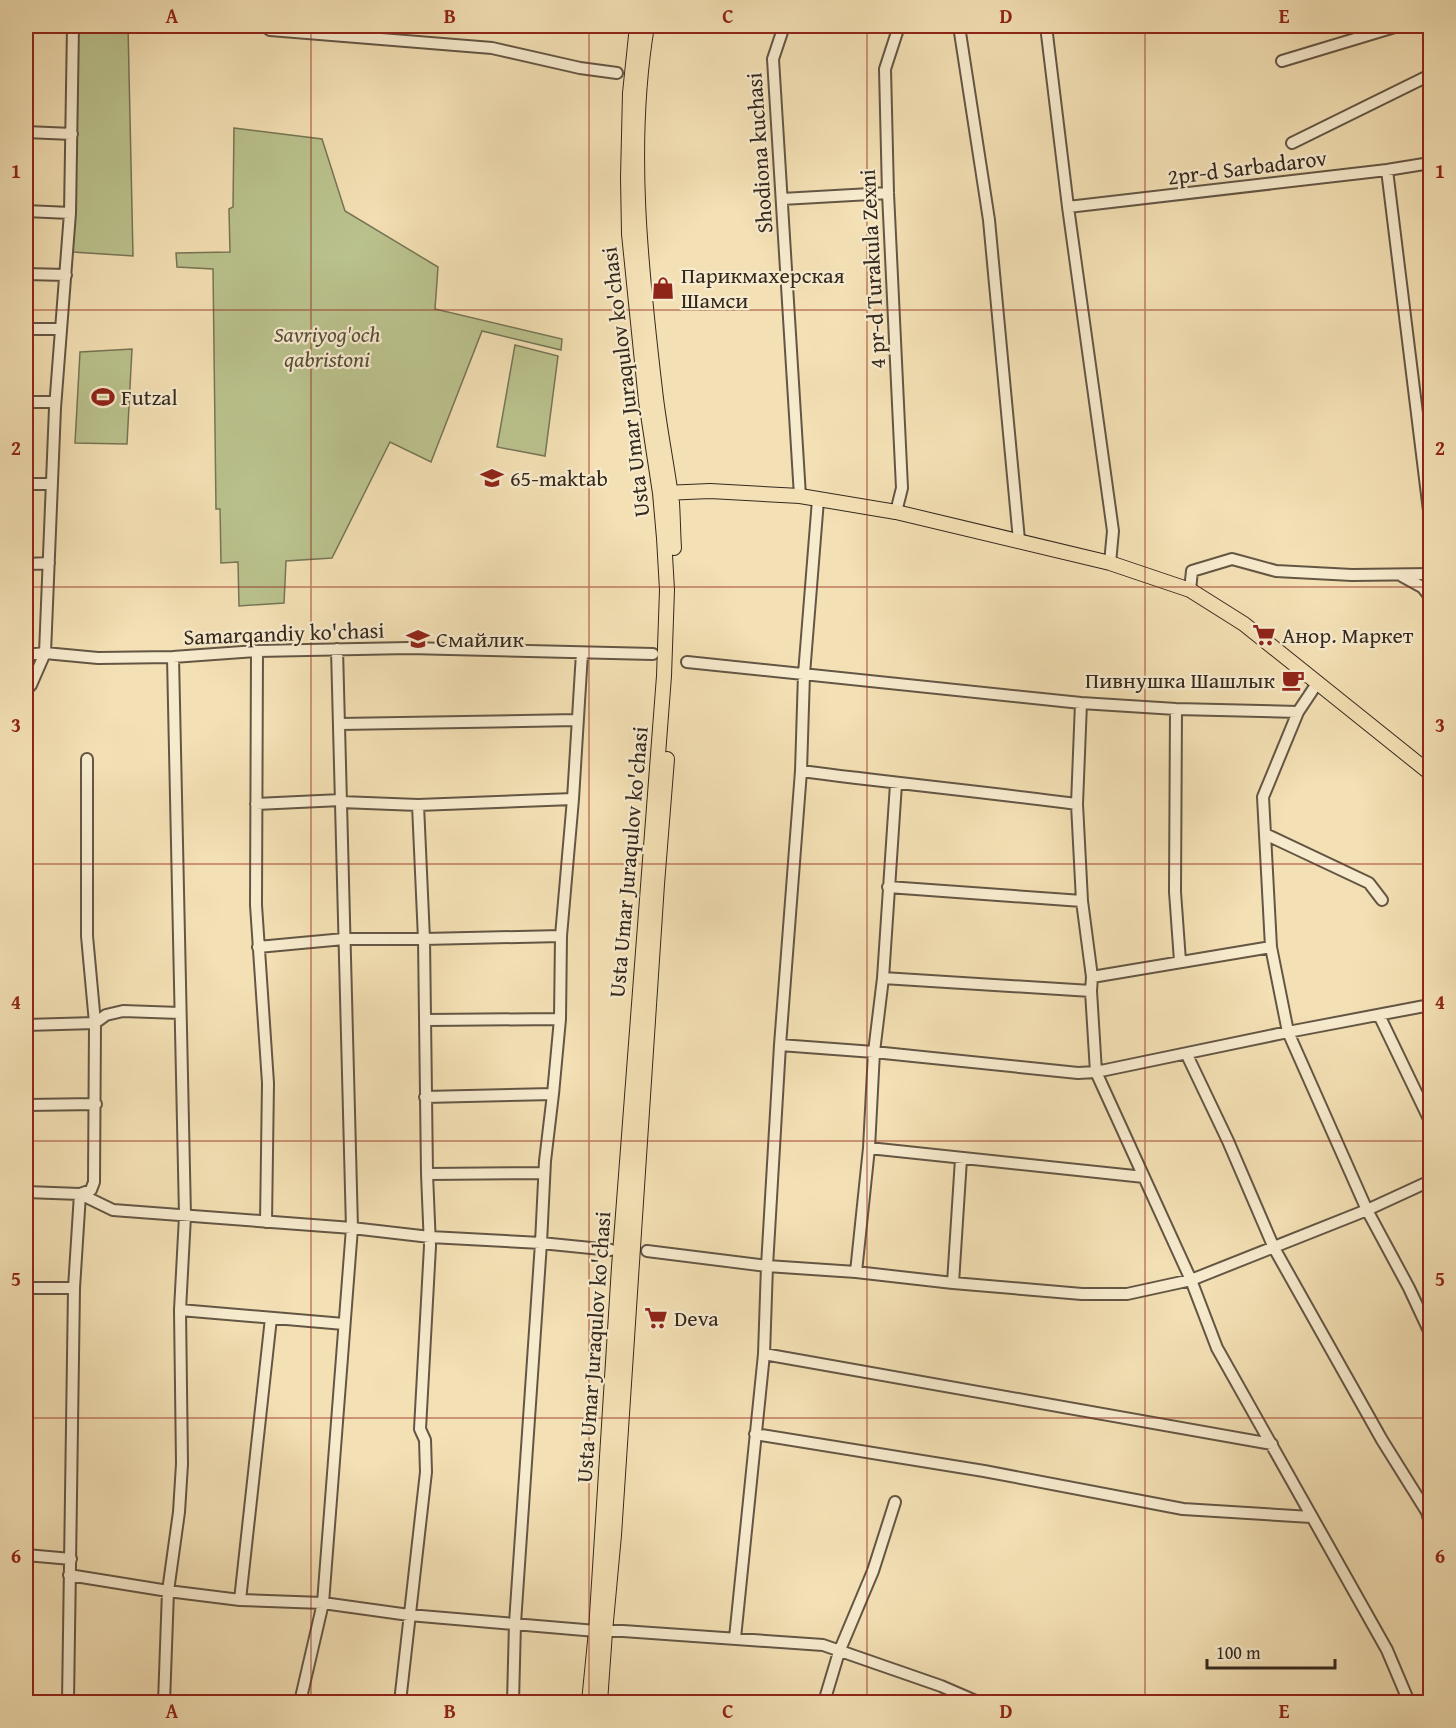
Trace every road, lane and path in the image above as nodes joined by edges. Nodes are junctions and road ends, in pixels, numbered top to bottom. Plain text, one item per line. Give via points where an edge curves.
1 (73, 26) edge
2 (266, 26) edge
3 (637, 26) edge
4 (647, 26) edge
5 (784, 26) edge
6 (899, 26) edge
7 (959, 26) edge
8 (1046, 26) edge
9 (1398, 26) edge
10 (1282, 61) dead end
11 (617, 73) dead end
12 (1431, 75) edge
13 (26, 132) edge
14 (72, 134) junction
15 (1292, 143) dead end
16 (1431, 163) edge
17 (1387, 170) junction
18 (888, 193) junction
19 (782, 199) junction
20 (1068, 207) junction
21 (26, 211) edge
22 (70, 213) junction
23 (26, 274) edge
24 (66, 275) junction
25 (26, 329) edge
26 (61, 329) junction
27 (26, 402) edge
28 (55, 402) junction
29 (26, 484) edge
30 (52, 484) junction
31 (665, 493) junction
32 (800, 496) junction
33 (818, 500) junction
34 (896, 512) junction
35 (1431, 519) edge
36 (1019, 540) junction
37 (1110, 562) junction
38 (49, 563) junction
39 (26, 564) edge
40 (1400, 574) junction
41 (1431, 574) edge
42 (1190, 590) junction
43 (1431, 597) edge
44 (337, 649) junction
45 (256, 651) junction
46 (45, 653) junction
47 (582, 653) junction
48 (653, 654) dead end
49 (26, 655) edge
50 (173, 657) junction
51 (687, 662) dead end
52 (804, 674) junction
53 (1318, 682) junction
54 (28, 687) edge
55 (1081, 703) junction
56 (1176, 709) junction
57 (1298, 712) junction
58 (577, 720) junction
59 (339, 724) junction
60 (87, 759) dead end
61 (801, 771) junction
62 (1431, 773) edge
63 (896, 783) junction
64 (573, 799) junction
65 (341, 801) junction
66 (256, 804) junction
67 (1077, 804) junction
68 (418, 805) junction
69 (1265, 834) junction
70 (888, 887) junction
71 (1382, 900) dead end
72 (1082, 901) junction
73 (561, 936) junction
74 (345, 939) junction
75 (424, 939) junction
76 (258, 947) junction
77 (1271, 947) junction
78 (1180, 961) junction
79 (1092, 977) junction
80 (883, 978) junction
81 (1091, 991) junction
82 (1431, 1005) edge
83 (180, 1013) junction
84 (1379, 1015) junction
85 (560, 1019) junction
86 (426, 1020) junction
87 (95, 1023) junction
88 (26, 1025) edge
89 (1288, 1032) junction
90 (780, 1045) junction
91 (874, 1052) junction
92 (1186, 1054) junction
93 (1096, 1072) junction
94 (553, 1094) junction
95 (425, 1097) junction
96 (96, 1104) junction
97 (26, 1106) edge
98 (1431, 1121) edge
99 (869, 1148) junction
100 (961, 1159) junction
101 (544, 1173) junction
102 (426, 1174) junction
103 (1144, 1177) junction
104 (1431, 1181) edge
105 (26, 1192) edge
106 (80, 1194) junction
107 (1367, 1210) junction
108 (185, 1216) junction
109 (266, 1222) junction
110 (351, 1228) junction
111 (429, 1237) junction
112 (541, 1243) junction
113 (1274, 1248) junction
114 (611, 1250) dead end
115 (647, 1251) dead end
116 (767, 1266) junction
117 (856, 1272) junction
118 (1191, 1280) junction
119 (953, 1283) junction
120 (26, 1288) edge
121 (74, 1288) junction
122 (180, 1310) junction
123 (271, 1318) junction
124 (344, 1324) junction
125 (1431, 1333) edge
126 (764, 1354) junction
127 (755, 1434) junction
128 (1272, 1444) junction
129 (895, 1502) dead end
130 (1311, 1517) junction
131 (1431, 1523) edge
132 (26, 1555) edge
133 (71, 1559) junction
134 (69, 1575) junction
135 (168, 1591) junction
136 (240, 1600) junction
137 (322, 1603) junction
138 (409, 1615) junction
139 (515, 1623) junction
140 (600, 1631) junction
141 (735, 1638) junction
142 (838, 1652) junction
143 (68, 1702) edge
144 (164, 1702) edge
145 (300, 1702) edge
146 (400, 1702) edge
147 (513, 1702) edge
148 (590, 1702) edge
149 (600, 1702) edge
150 (824, 1702) edge
151 (978, 1702) edge
152 (1409, 1702) edge

1 - 14 street
2 - 11 street via 270,30 492,48
3 - 31 main road, Usta Umar Juraqulov ko'chasi via 630,93 629,234 646,401
4 - 31 main road, Usta Umar Juraqulov ko'chasi via 639,111 639,234
5 - 19 street, Shodiona kuchasi via 773,59
6 - 18 street, 4 pr-d Turakula Zexni via 885,69
7 - 36 street via 989,220
8 - 20 street
9 - 10 street
12 - 15 street
13 - 14 street
14 - 22 street
16 - 17 street, 2pr-d Sarbadarov
17 - 20 street, 2pr-d Sarbadarov
17 - 35 street
18 - 19 street
18 - 34 street, 4 pr-d Turakula Zexni via 902,488
19 - 32 street, Shodiona kuchasi
20 - 37 street via 1113,531
21 - 22 street
22 - 24 street
23 - 24 street
24 - 26 street
25 - 26 street
26 - 28 street
27 - 28 street
28 - 30 street
29 - 30 street
30 - 38 street
31 - 32 main road
31 - 140 main road, Usta Umar Juraqulov ko'chasi via 664,676 619,1267
32 - 33 main road
33 - 34 main road
33 - 52 street
34 - 36 main road
36 - 37 main road
37 - 42 main road
38 - 39 street
38 - 46 street
40 - 41 street
40 - 42 street via 1276,571 1232,559 1192,571
40 - 43 street
42 - 53 main road via 1244,624
44 - 45 street, Samarqandiy ko'chasi
44 - 47 street, Samarqandiy ko'chasi
44 - 59 street
45 - 50 street, Samarqandiy ko'chasi
45 - 66 street
46 - 49 street, Samarqandiy ko'chasi
46 - 50 street, Samarqandiy ko'chasi via 98,658
46 - 54 street
47 - 48 street, Samarqandiy ko'chasi
47 - 58 street
50 - 83 street
51 - 52 street
52 - 55 street
52 - 61 street
53 - 57 street
53 - 62 main road
55 - 56 street
55 - 67 street
56 - 57 street
56 - 78 street via 1175,892
57 - 69 street via 1263,797
58 - 59 street
58 - 64 street
59 - 65 street
60 - 87 street via 87,936
61 - 63 street
61 - 90 street
63 - 67 street
63 - 70 street
64 - 68 street
64 - 73 street
65 - 66 street
65 - 68 street
65 - 74 street
66 - 76 street
67 - 72 street
68 - 75 street
69 - 71 street via 1369,883
69 - 77 street
70 - 72 street
70 - 80 street
72 - 79 street
73 - 75 street
73 - 85 street
74 - 75 street
74 - 76 street
74 - 110 street
75 - 86 street
76 - 109 street via 268,1083
77 - 78 street
77 - 89 street
78 - 79 street
79 - 81 street
80 - 81 street
80 - 91 street
81 - 93 street
82 - 84 street
83 - 87 street via 123,1011 106,1015
83 - 108 street
84 - 89 street
84 - 98 street
85 - 86 street
85 - 94 street
86 - 95 street
87 - 88 street
87 - 96 street
89 - 92 street
89 - 107 street
90 - 91 street
90 - 116 street
91 - 93 street
91 - 99 street
92 - 93 street
92 - 113 street
93 - 103 street
94 - 95 street
94 - 101 street
95 - 102 street
96 - 97 street
96 - 106 street via 94,1182 90,1190
99 - 100 street
99 - 117 street
100 - 103 street
100 - 119 street
101 - 102 street
101 - 112 street
102 - 111 street
103 - 118 street
104 - 107 street
105 - 106 street
106 - 108 street via 113,1210
106 - 121 street
107 - 113 street
107 - 125 street
108 - 109 street
108 - 122 street
109 - 110 street
110 - 111 street
110 - 124 street
111 - 112 street
111 - 138 street via 420,1429 425,1440 426,1472
112 - 114 street
112 - 139 street
113 - 118 street
113 - 131 street
115 - 116 street
116 - 117 street
116 - 126 street
117 - 119 street
118 - 119 street via 1126,1294
118 - 128 street via 1217,1348
120 - 121 street
121 - 133 street
122 - 123 street
122 - 135 street via 182,1464
123 - 124 street
123 - 136 street
124 - 137 street
126 - 127 street
126 - 128 street
127 - 130 street via 984,1471 1183,1509
127 - 141 street
128 - 130 street
129 - 142 street via 873,1571
130 - 152 street via 1387,1650
132 - 133 street
133 - 134 street
134 - 135 street
134 - 143 street
135 - 136 street
135 - 144 street
136 - 137 street
137 - 138 street
137 - 145 street
138 - 139 street
138 - 146 street
139 - 140 street
139 - 147 street
140 - 141 street
140 - 148 main road, Usta Umar Juraqulov ko'chasi
140 - 149 main road, Usta Umar Juraqulov ko'chasi
141 - 142 street via 823,1645
142 - 150 street
142 - 151 street

